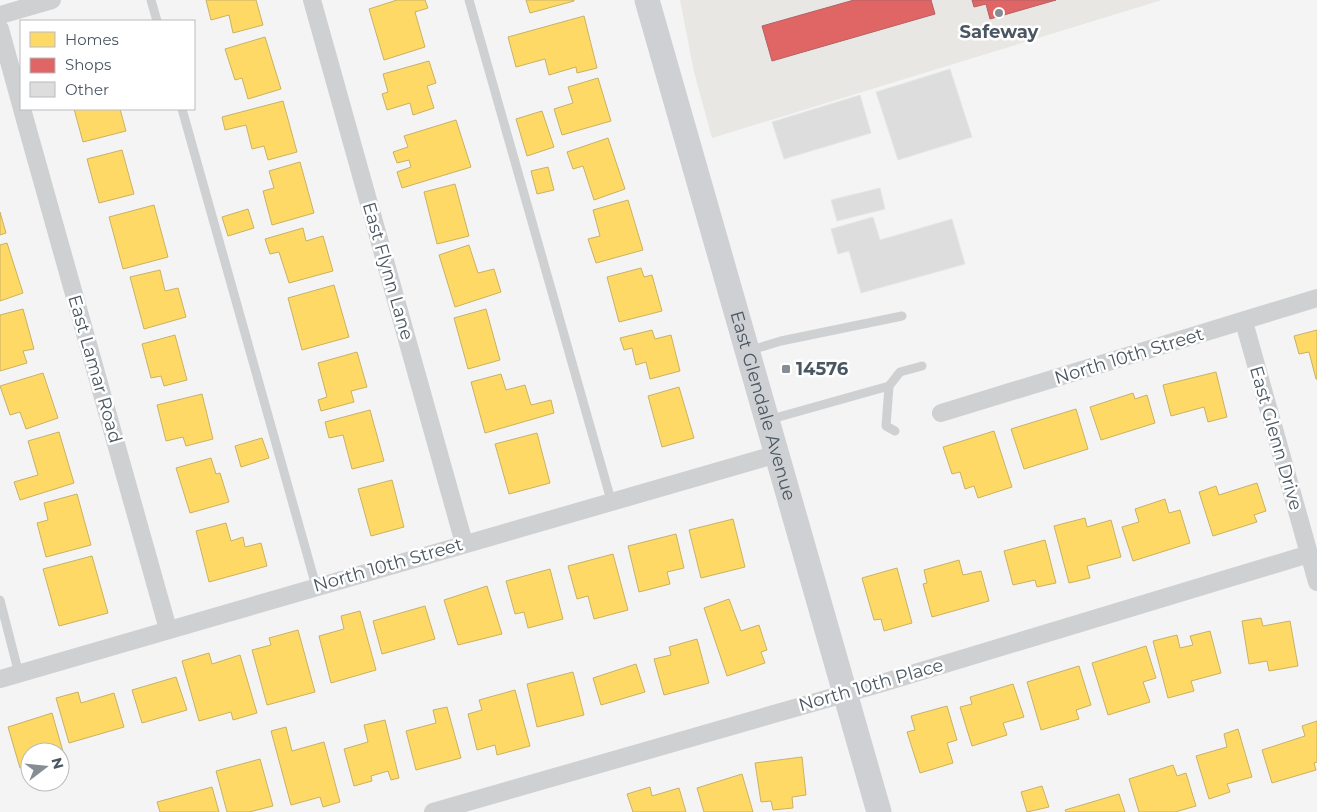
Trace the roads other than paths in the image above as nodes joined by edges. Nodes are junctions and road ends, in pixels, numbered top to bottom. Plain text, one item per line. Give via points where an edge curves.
1 (52, 0) edge
2 (151, 0) edge
3 (312, 0) edge
4 (469, 0) edge
5 (647, 0) edge
6 (0, 15) edge
7 (157, 20) edge
8 (0, 29) edge
9 (20, 101) edge
10 (22, 110) edge
11 (182, 110) edge
12 (1317, 298) edge
13 (902, 316) dead end
14 (1244, 322) junction
15 (748, 351) junction
16 (922, 366) dead end
17 (889, 386) junction
18 (941, 413) dead end
19 (768, 420) junction
20 (895, 431) dead end
21 (777, 454) junction
22 (612, 500) junction
23 (464, 543) junction
24 (1309, 554) junction
25 (1317, 582) edge
26 (316, 586) junction
27 (0, 600) edge
28 (168, 629) junction
29 (19, 674) junction
30 (0, 679) edge
31 (845, 693) junction
32 (433, 812) edge
33 (879, 812) edge

1 - 6 street
2 - 7 lane
3 - 23 street, East Flynn Lane
4 - 22 lane
5 - 15 main road, East Glendale Avenue
8 - 9 street
10 - 28 street, East Lamar Road
11 - 26 lane
12 - 14 street, North 10th Street
13 - 15 lane
14 - 18 street, North 10th Street
14 - 24 street, East Glenn Drive
15 - 19 main road, East Glendale Avenue
16 - 17 lane via 900,372
17 - 19 lane
17 - 20 lane via 886,426
19 - 21 main road, East Glendale Avenue
21 - 22 street, North 10th Street
21 - 31 main road, East Glendale Avenue
22 - 23 street, North 10th Street
23 - 26 street, North 10th Street
24 - 25 street, East Glenn Drive
24 - 31 street, North 10th Place
26 - 28 street, North 10th Street
27 - 29 lane
28 - 29 street, North 10th Street
29 - 30 street, North 10th Street
31 - 32 street, North 10th Place
31 - 33 main road, East Glendale Avenue

